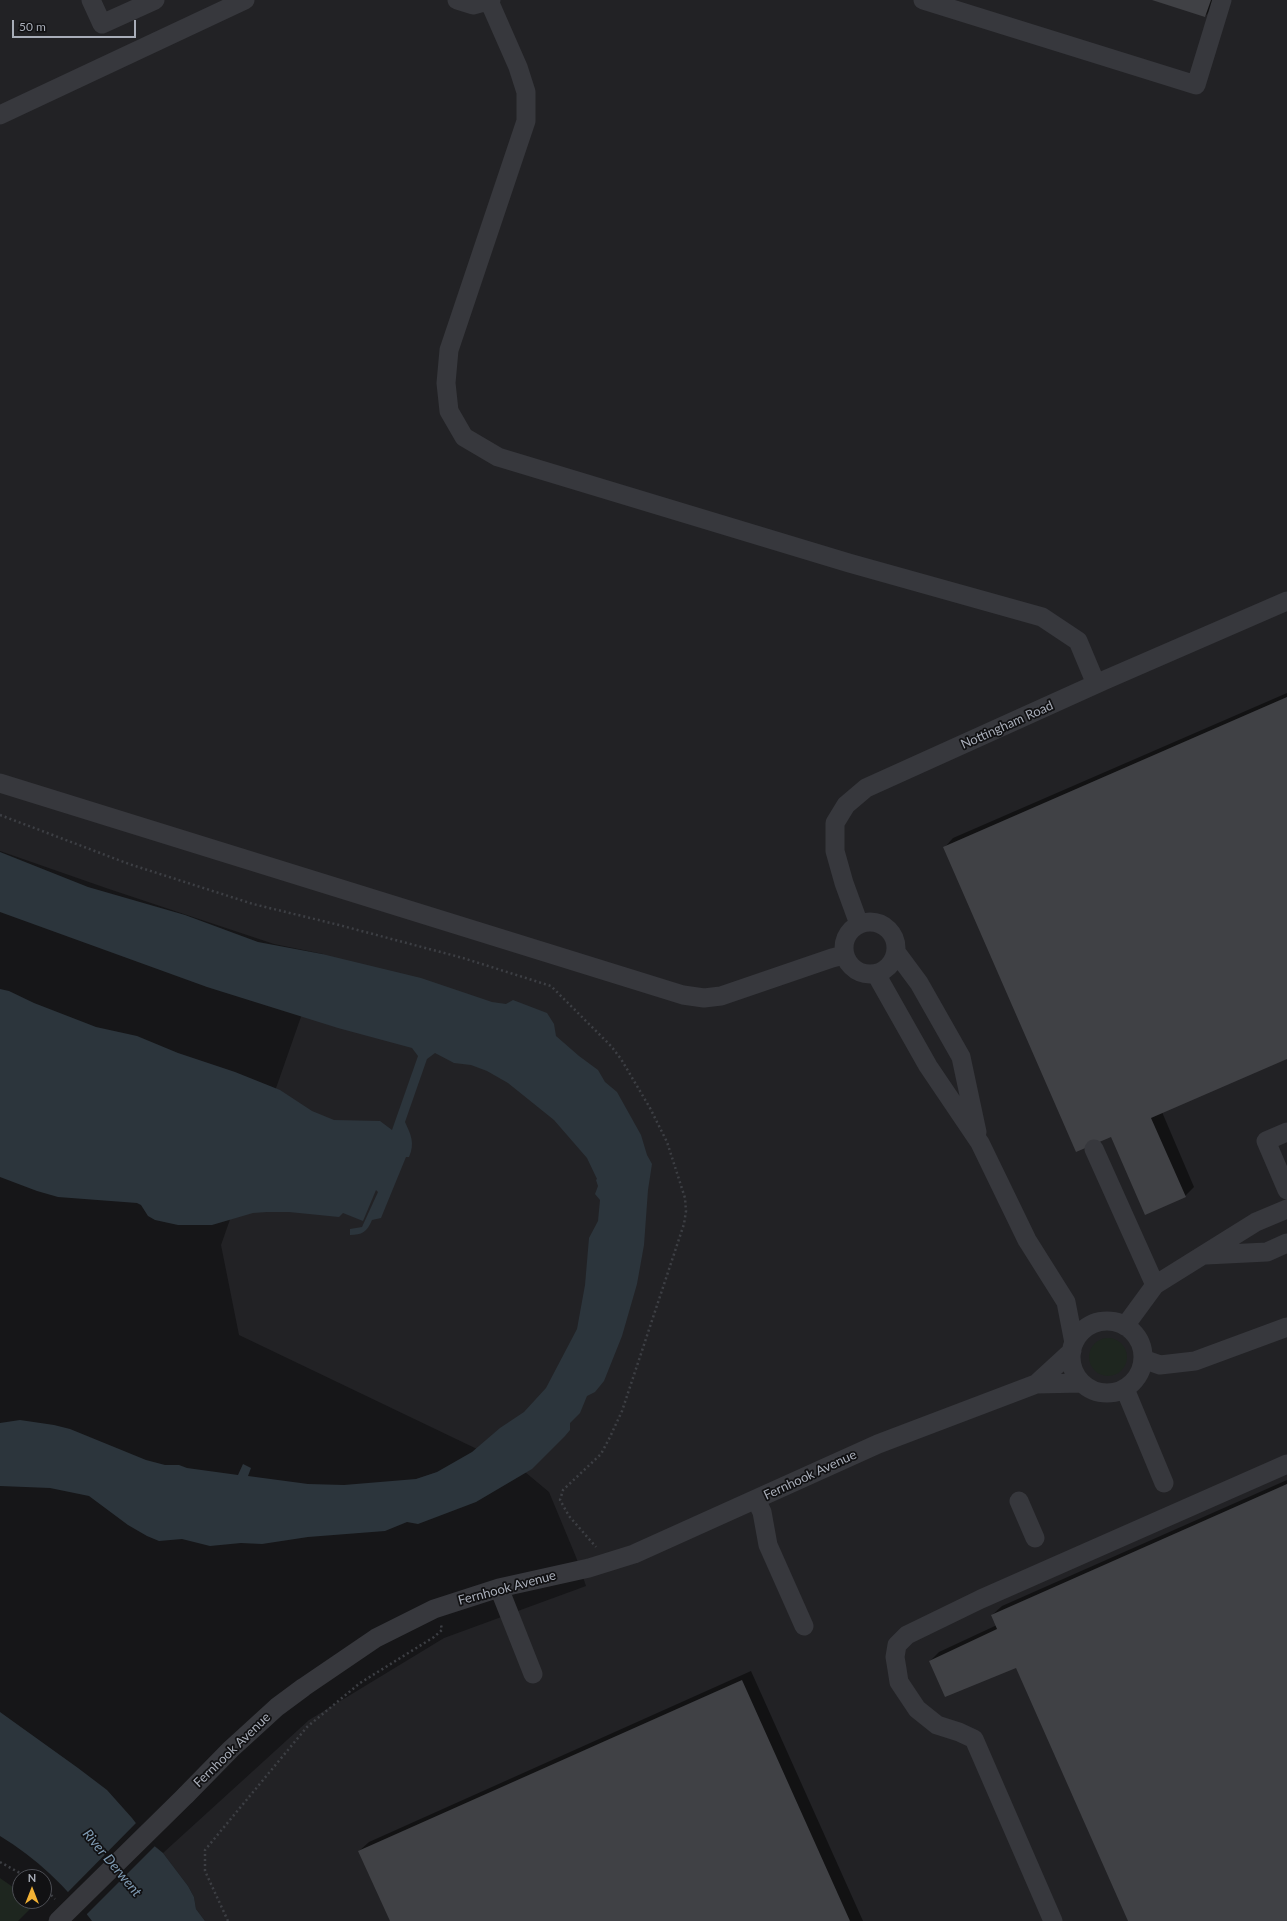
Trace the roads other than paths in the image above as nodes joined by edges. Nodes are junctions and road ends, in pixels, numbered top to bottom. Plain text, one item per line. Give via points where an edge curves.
1 (91, 0) edge
2 (155, 0) edge
3 (245, 0) edge
4 (457, 0) edge
5 (923, 0) edge
6 (1222, 0) edge
7 (490, 1) edge
8 (0, 115) edge
9 (1287, 602) edge
10 (1096, 684) junction
11 (0, 783) edge
12 (859, 924) junction
13 (896, 952) junction
14 (844, 956) junction
15 (876, 974) junction
16 (1287, 1132) edge
17 (980, 1143) junction
18 (1094, 1149) dead end
19 (1287, 1190) edge
20 (1287, 1209) edge
21 (1287, 1243) edge
22 (1206, 1254) junction
23 (1154, 1285) junction
24 (1066, 1302) junction
25 (1097, 1323) junction
26 (1125, 1326) junction
27 (1287, 1327) edge
28 (1073, 1347) junction
29 (1143, 1359) junction
30 (1082, 1383) junction
31 (1036, 1384) junction
32 (1124, 1389) junction
33 (1287, 1464) edge
34 (1164, 1483) dead end
35 (756, 1500) junction
36 (1019, 1501) dead end
37 (1035, 1538) dead end
38 (499, 1588) junction
39 (804, 1626) dead end
40 (533, 1674) dead end
41 (58, 1921) edge
42 (1053, 1921) edge

1 - 2 street via 102,24
3 - 8 street
4 - 7 street via 473,5
5 - 6 street via 1196,85
7 - 10 street via 526,92 526,121 450,350 446,383 449,411 464,437 498,457 850,563 1042,617 1078,641
9 - 10 street, Nottingham Road
10 - 12 street, Nottingham Road via 866,788 846,805 835,823 835,851
11 - 14 street via 683,995 704,998 720,996
12 - 13 street via 873,922 886,927 896,942
12 - 14 street via 845,937
13 - 15 street via 893,962 886,970
13 - 17 street via 919,982 961,1057
14 - 15 street via 848,965 856,971
15 - 17 street via 928,1066
16 - 19 street via 1266,1141
17 - 24 street via 1027,1240
18 - 23 street
20 - 22 street via 1256,1222
21 - 22 street via 1267,1252
22 - 23 street
23 - 26 street
24 - 25 street
24 - 28 street
25 - 26 street via 1107,1321
25 - 28 street via 1080,1334
26 - 29 street via 1137,1337
27 - 29 street via 1195,1361 1160,1365
28 - 30 street via 1072,1362 1075,1374
28 - 31 street, Fernhook Avenue
29 - 32 street via 1139,1373
30 - 31 street, Fernhook Avenue
30 - 32 street via 1102,1393
31 - 35 street, Fernhook Avenue via 878,1444
32 - 34 street
33 - 42 street via 981,1599 906,1635 897,1645 895,1657 899,1682 916,1710 936,1726 974,1739
35 - 38 street, Fernhook Avenue via 634,1554 589,1568
35 - 39 street via 762,1512 768,1545
36 - 37 street
38 - 40 street
38 - 41 street, Fernhook Avenue, bridge via 434,1609 376,1638 304,1687 271,1712

